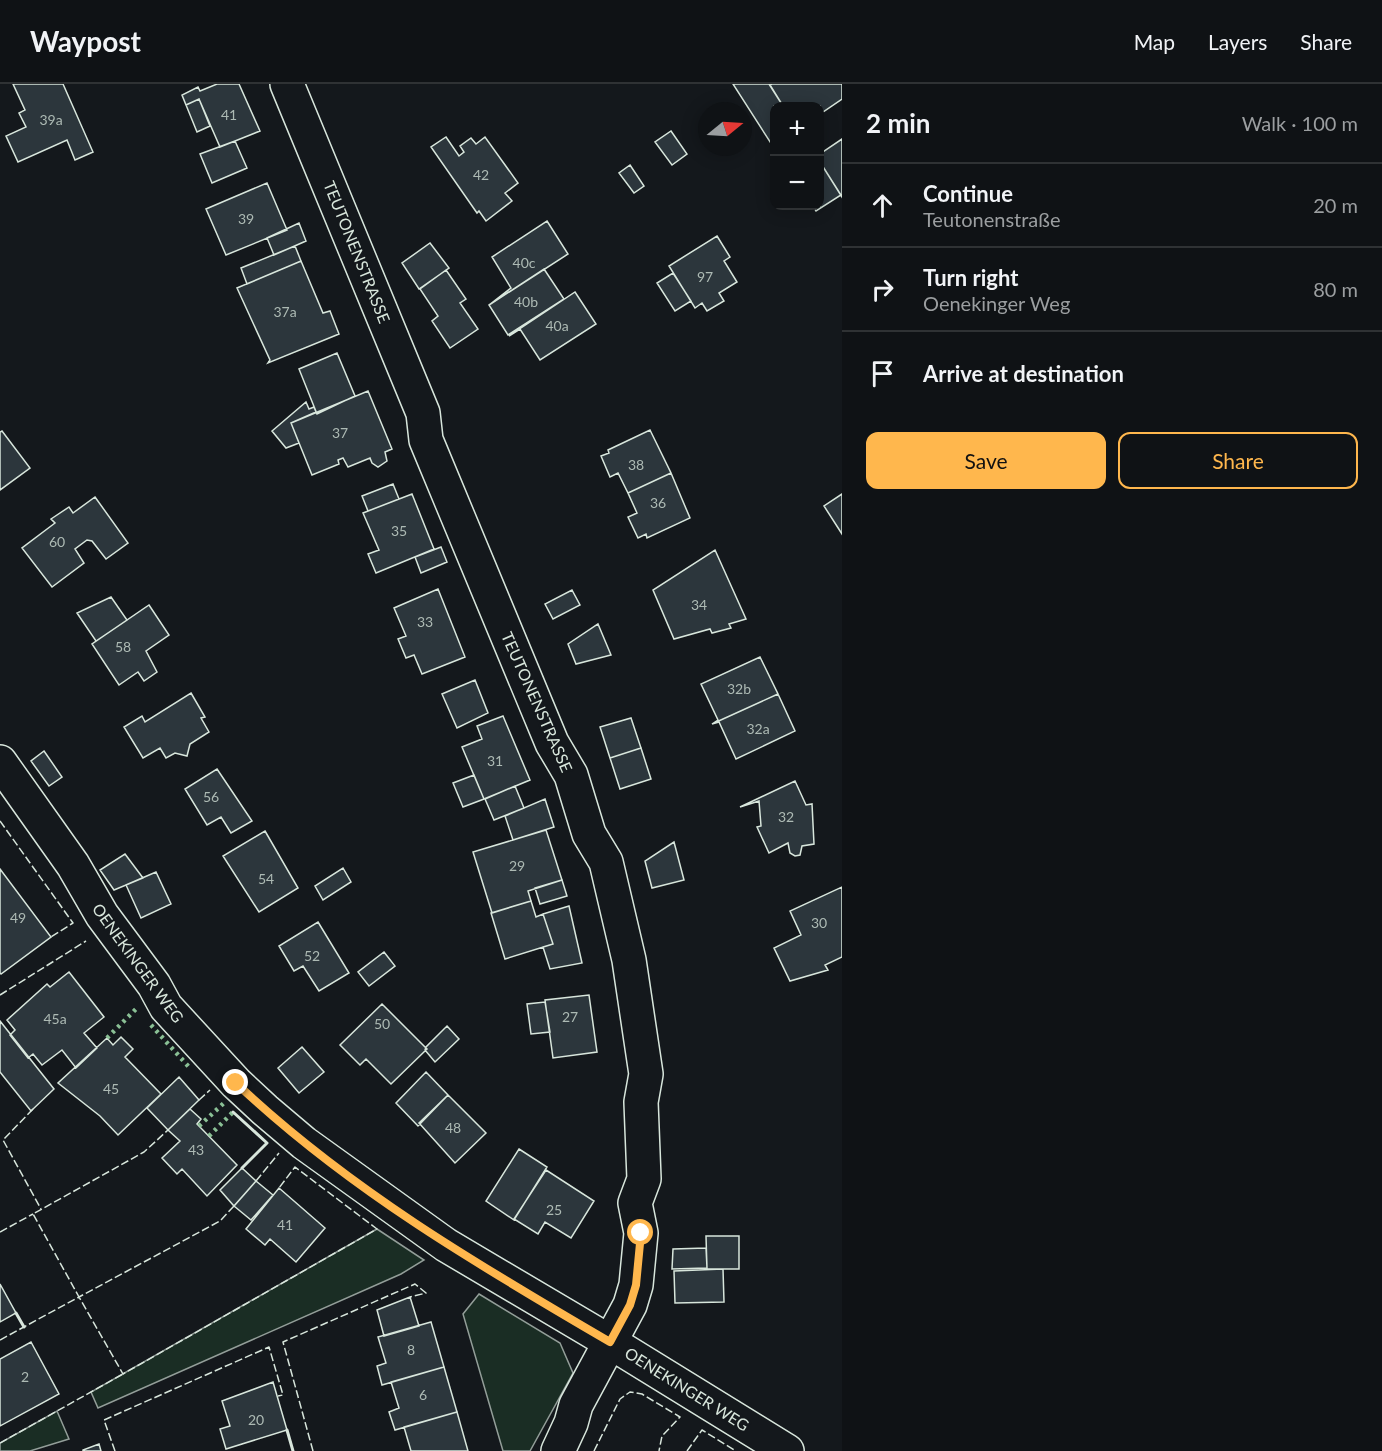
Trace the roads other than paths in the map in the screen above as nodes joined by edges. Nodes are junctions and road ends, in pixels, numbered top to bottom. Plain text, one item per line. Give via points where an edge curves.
1 (287, 84) edge
2 (0, 762) edge
3 (610, 1342) junction
4 (558, 1451) edge
5 (787, 1451) edge

1 - 3 street, TEUTONENSTRASSE via 423,413 426,440 552,743 571,775 589,834 606,862 629,960 646,1074 641,1102 644,1179 635,1203 641,1233 636,1285
2 - 3 street, OENEKINGER WEG via 166,1007 245,1092 304,1143 446,1245
3 - 4 street, TEUTONENSTRASSE via 584,1388
3 - 5 street, OENEKINGER WEG

